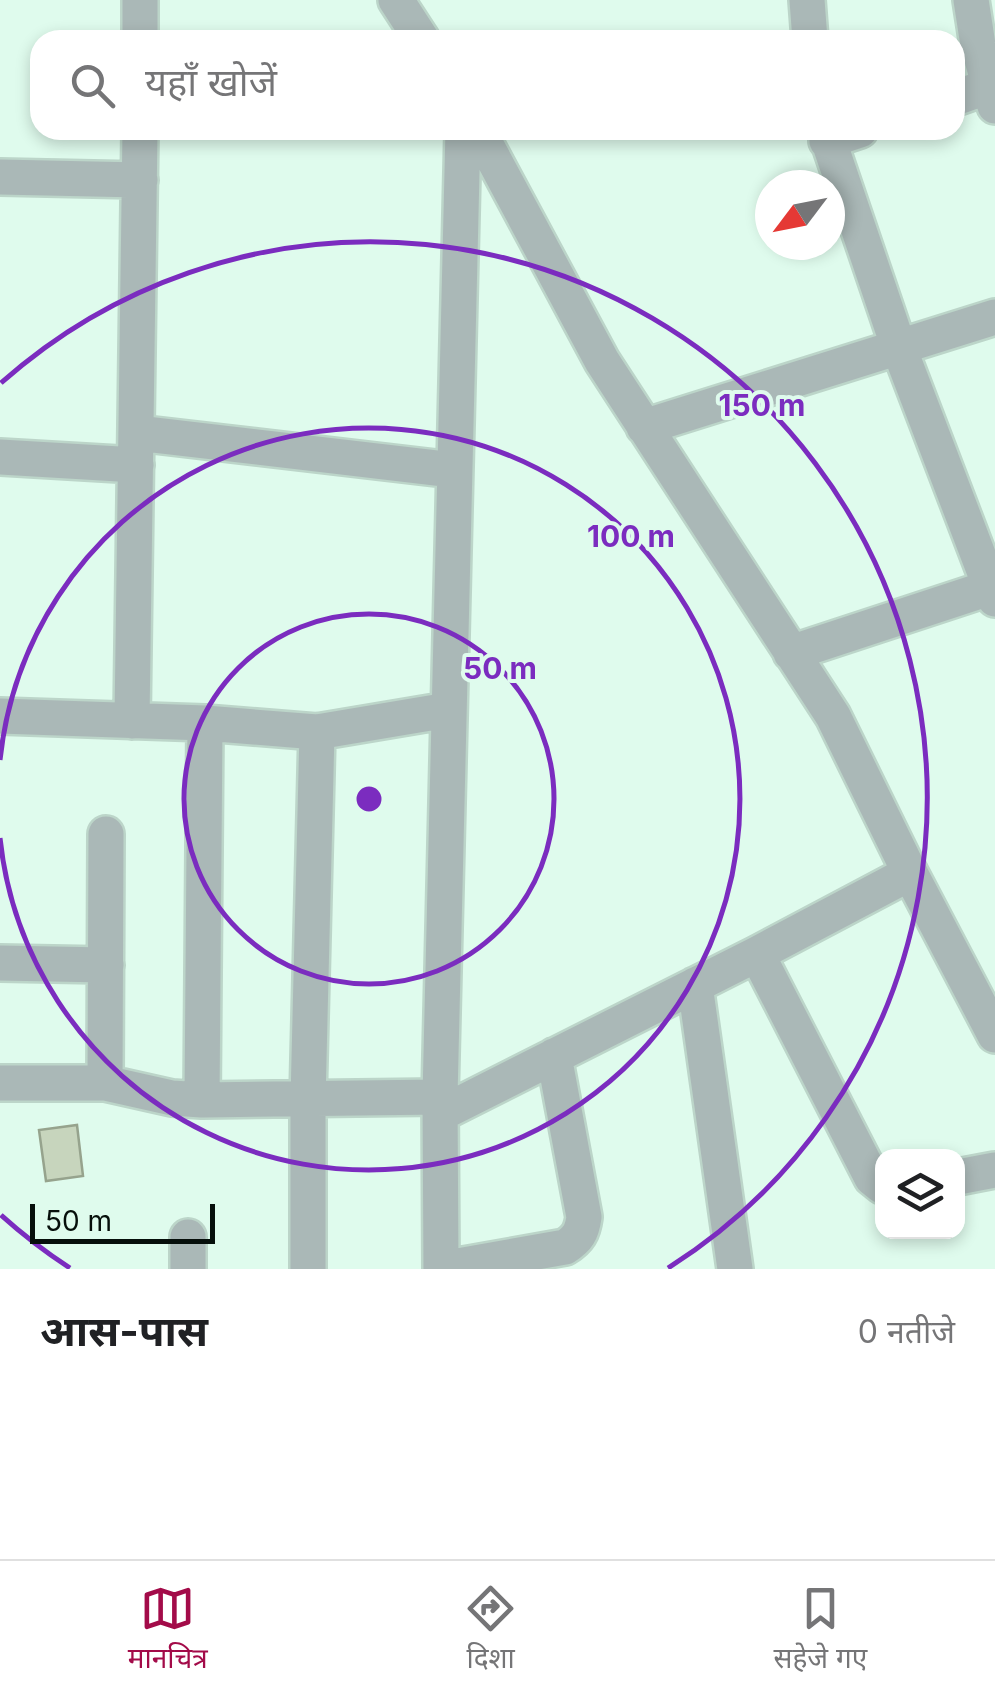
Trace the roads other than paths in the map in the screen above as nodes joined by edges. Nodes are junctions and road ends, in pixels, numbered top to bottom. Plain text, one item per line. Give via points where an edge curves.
1 (140, 0) edge
2 (396, 0) edge
3 (807, 0) edge
4 (971, 0) edge
5 (140, 30) edge
6 (416, 30) edge
7 (809, 30) edge
8 (983, 94) edge
9 (140, 140) edge
10 (463, 140) edge
11 (483, 140) edge
12 (839, 140) edge
13 (0, 177) edge
14 (140, 180) junction
15 (995, 317) edge
16 (899, 348) junction
17 (644, 427) junction
18 (136, 449) junction
19 (0, 457) edge
20 (453, 470) junction
21 (994, 591) edge
22 (791, 653) junction
23 (448, 710) junction
24 (0, 716) edge
25 (132, 721) junction
26 (205, 722) junction
27 (317, 732) junction
28 (106, 834) dead end
29 (910, 873) junction
30 (757, 954) junction
31 (0, 963) edge
32 (106, 965) junction
33 (694, 985) junction
34 (995, 1035) edge
35 (554, 1056) junction
36 (0, 1082) edge
37 (105, 1083) junction
38 (202, 1100) junction
39 (308, 1100) junction
40 (440, 1105) junction
41 (995, 1170) edge
42 (965, 1176) edge
43 (875, 1180) edge
44 (308, 1269) edge
45 (441, 1269) edge
46 (735, 1269) edge

1 - 5 street
2 - 6 street
3 - 7 street
4 - 8 street
9 - 14 street
10 - 20 street
11 - 17 street
12 - 16 street
13 - 14 street
14 - 18 street
15 - 16 street
16 - 17 street
16 - 21 street
17 - 22 street
18 - 19 street
18 - 20 street
18 - 25 street
20 - 23 street
21 - 22 street
22 - 29 street via 832,716
23 - 27 street
23 - 40 street
24 - 25 street
25 - 26 street
26 - 27 street
26 - 38 street
27 - 39 street
28 - 32 street
29 - 30 street
29 - 34 street
30 - 33 street
30 - 43 street
31 - 32 street
32 - 37 street
33 - 35 street
33 - 46 street
35 - 40 street
35 - 45 street via 583,1229 565,1248
36 - 37 street
37 - 38 street
38 - 39 street
39 - 40 street
39 - 44 street
40 - 45 street
41 - 42 street

